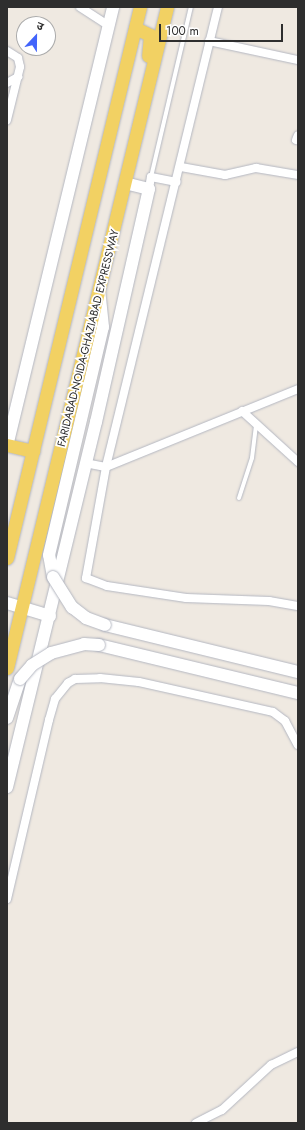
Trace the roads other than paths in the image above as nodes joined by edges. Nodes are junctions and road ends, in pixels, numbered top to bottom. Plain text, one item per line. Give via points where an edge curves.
1 (80, 7) edge
2 (113, 7) edge
3 (140, 7) edge
4 (167, 7) edge
5 (191, 7) edge
6 (218, 7) edge
7 (108, 25) junction
8 (135, 28) junction
9 (210, 41) junction
10 (7, 51) edge
11 (298, 60) edge
12 (18, 77) junction
13 (149, 83) junction
14 (7, 84) edge
15 (7, 120) edge
16 (181, 167) junction
17 (298, 175) edge
18 (177, 182) junction
19 (125, 183) junction
20 (150, 183) junction
21 (99, 290) junction
22 (298, 389) edge
23 (242, 411) junction
24 (256, 423) junction
25 (7, 445) edge
26 (33, 451) junction
27 (298, 462) edge
28 (85, 463) junction
29 (106, 467) junction
30 (239, 498) dead end
31 (7, 558) edge
32 (55, 581) junction
33 (7, 603) edge
34 (298, 606) edge
35 (22, 609) junction
36 (50, 616) junction
37 (7, 668) edge
38 (298, 672) edge
39 (298, 693) edge
40 (7, 718) edge
41 (298, 745) edge
42 (7, 787) edge
43 (7, 899) edge
44 (298, 1052) edge
45 (196, 1123) edge

1 - 7 street
2 - 7 street
3 - 8 main road
4 - 13 main road, FARIDABAD-NOIDA-GHAZIABAD EXPRESSWAY
5 - 20 lane
6 - 9 street
7 - 25 street
8 - 13 main road via 150,35 146,78
8 - 26 main road
9 - 11 street
9 - 16 street
10 - 12 street via 20,62
12 - 14 street
12 - 15 street
13 - 19 main road, FARIDABAD-NOIDA-GHAZIABAD EXPRESSWAY
16 - 17 street via 226,175 256,168
16 - 18 street
18 - 20 street
18 - 29 street
19 - 20 street
19 - 21 main road, FARIDABAD-NOIDA-GHAZIABAD EXPRESSWAY
20 - 28 street
21 - 32 street via 103,327 49,555
21 - 35 main road, FARIDABAD-NOIDA-GHAZIABAD EXPRESSWAY
22 - 23 street
23 - 24 street
23 - 29 street
24 - 27 street
24 - 30 lane via 252,458
25 - 26 main road
26 - 31 main road
28 - 29 street
28 - 32 street
29 - 34 street via 86,578 108,586 186,598 269,601
32 - 36 street
32 - 38 street, bridge via 72,607 86,618 187,647
33 - 35 street
35 - 36 street
35 - 37 main road, FARIDABAD-NOIDA-GHAZIABAD EXPRESSWAY
36 - 42 street
39 - 40 street, bridge via 99,645 84,644 51,653 32,665 20,679
41 - 43 street via 284,721 273,712 138,682 100,678 75,679 68,683 55,699
44 - 45 street via 271,1065 222,1110

